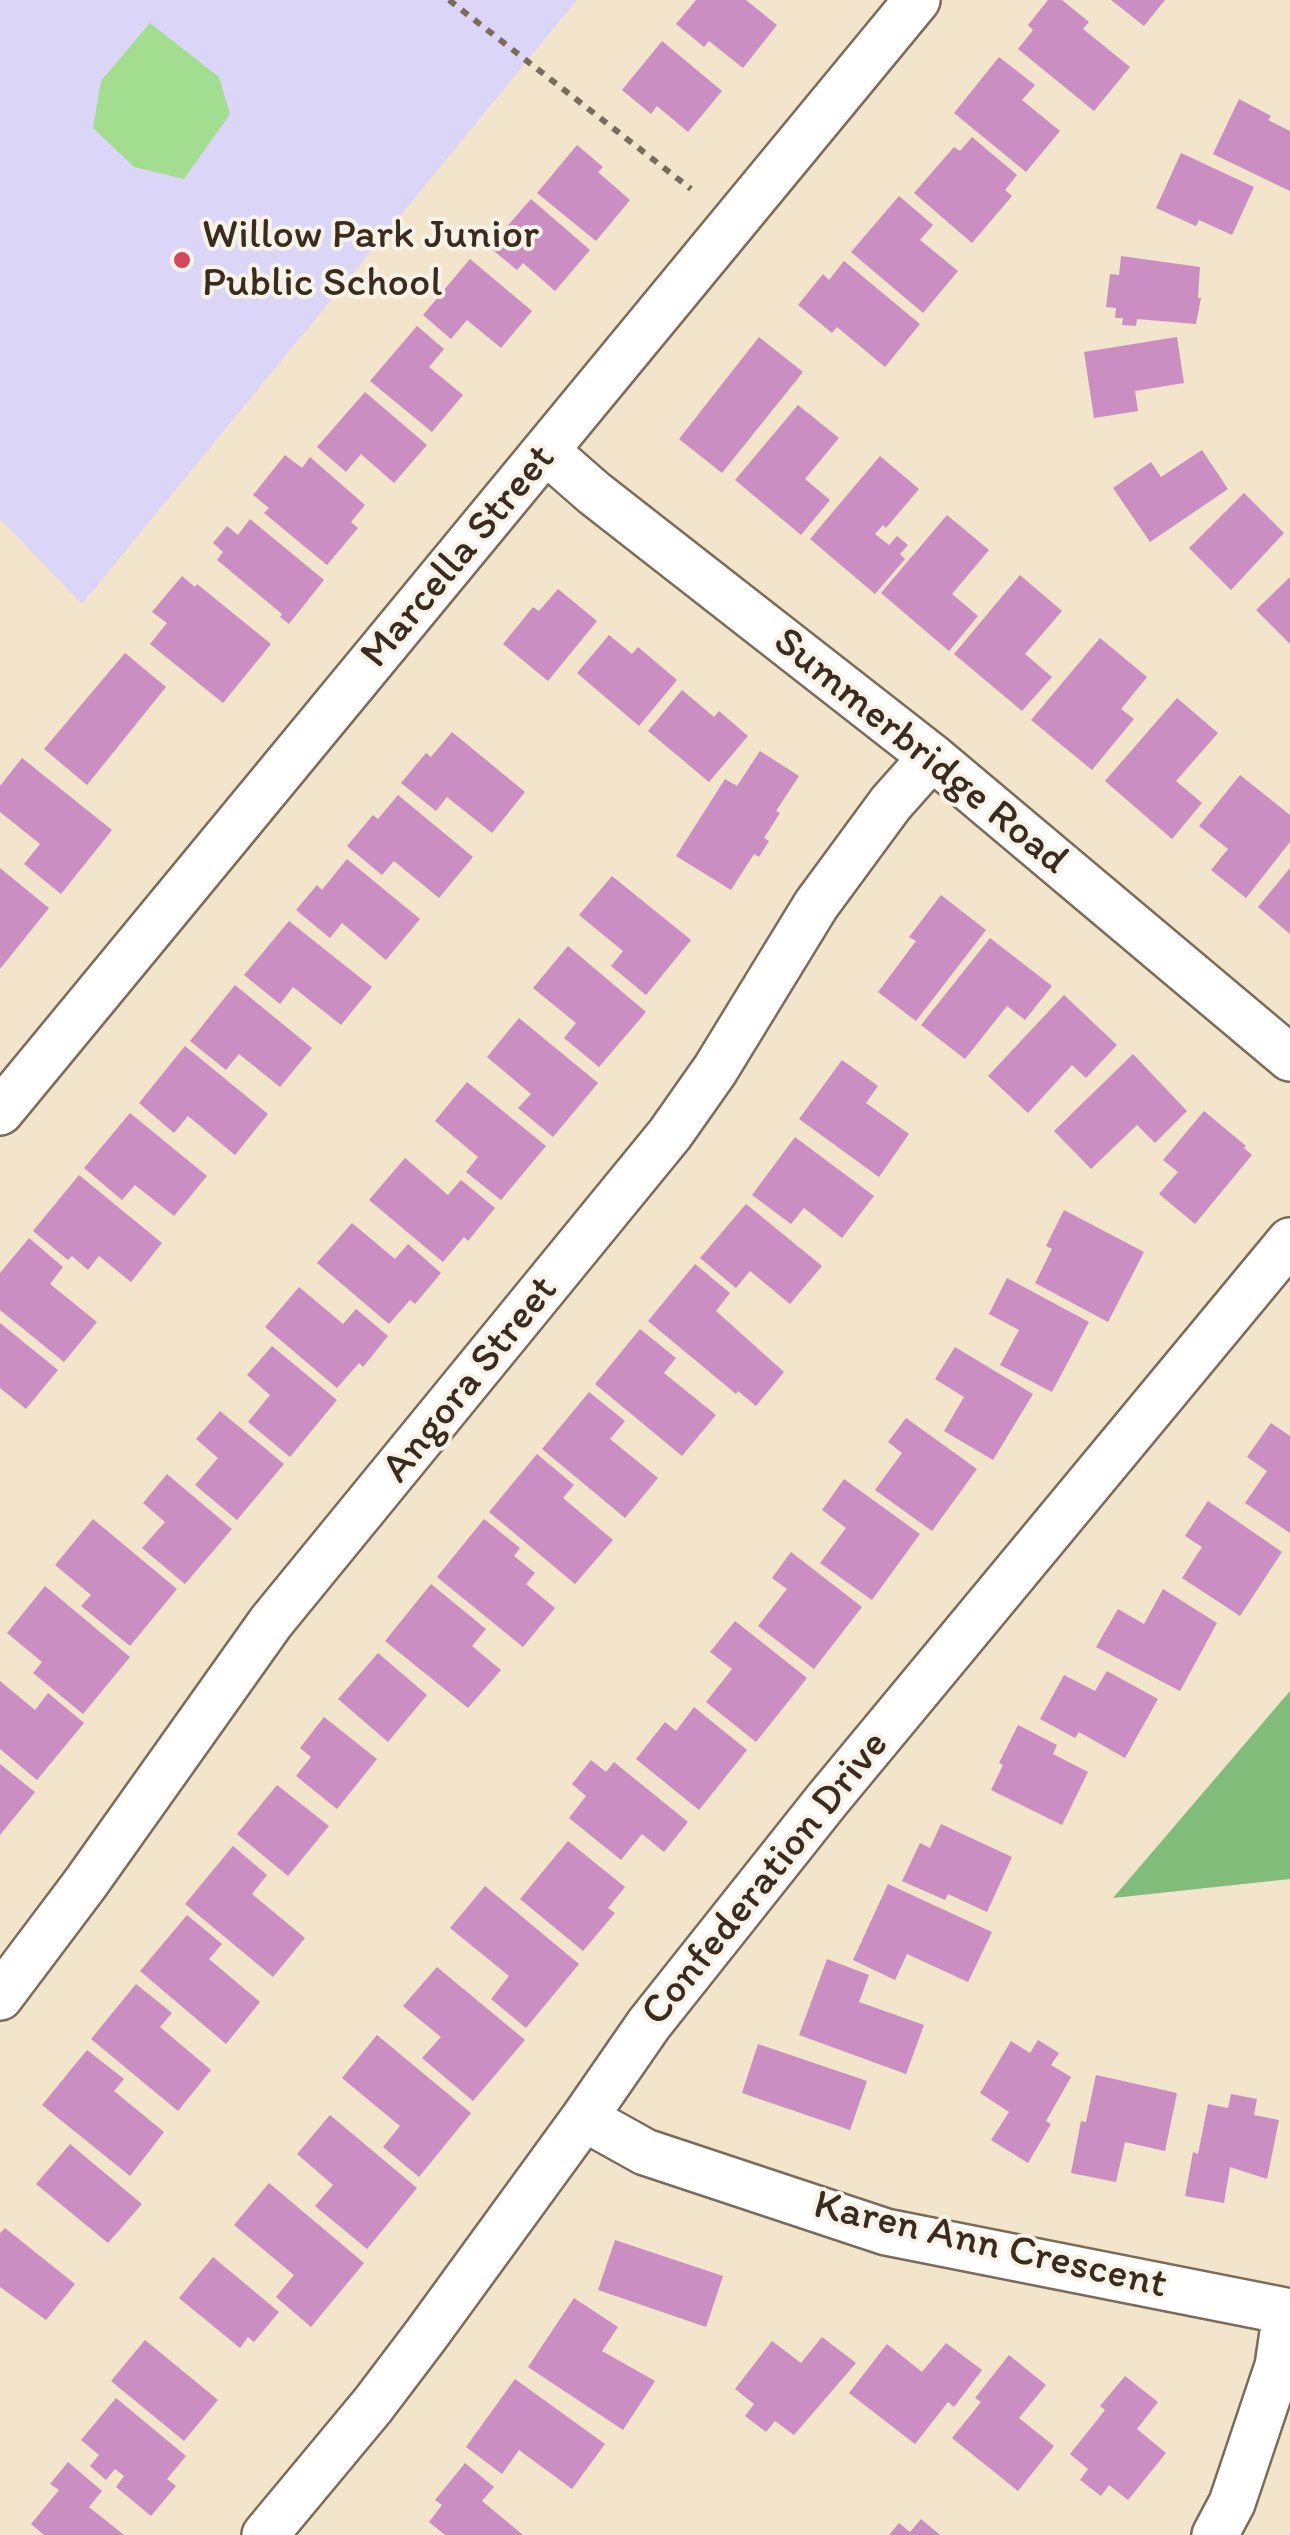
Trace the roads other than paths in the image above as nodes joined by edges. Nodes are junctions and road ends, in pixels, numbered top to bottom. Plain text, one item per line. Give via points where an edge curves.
1 (916, 0) edge
2 (546, 452) junction
3 (932, 757) junction
4 (1290, 1058) edge
5 (0, 1112) edge
6 (1290, 1241) edge
7 (0, 1997) edge
8 (584, 2118) junction
9 (1288, 2312) edge
10 (266, 2535) edge
11 (1214, 2535) edge

1 - 2 street, Marcella Street
2 - 3 street, Summerbridge Road
2 - 5 street, Marcella Street
3 - 4 street, Summerbridge Road
3 - 7 street, Angora Street via 816,905 670,1134 270,1622
6 - 8 street, Confederation Drive via 827,1800 648,2024
8 - 9 street, Karen Ann Crescent via 645,2152 886,2232
8 - 10 street, Confederation Drive via 373,2405
9 - 11 street via 1278,2366 1232,2504

